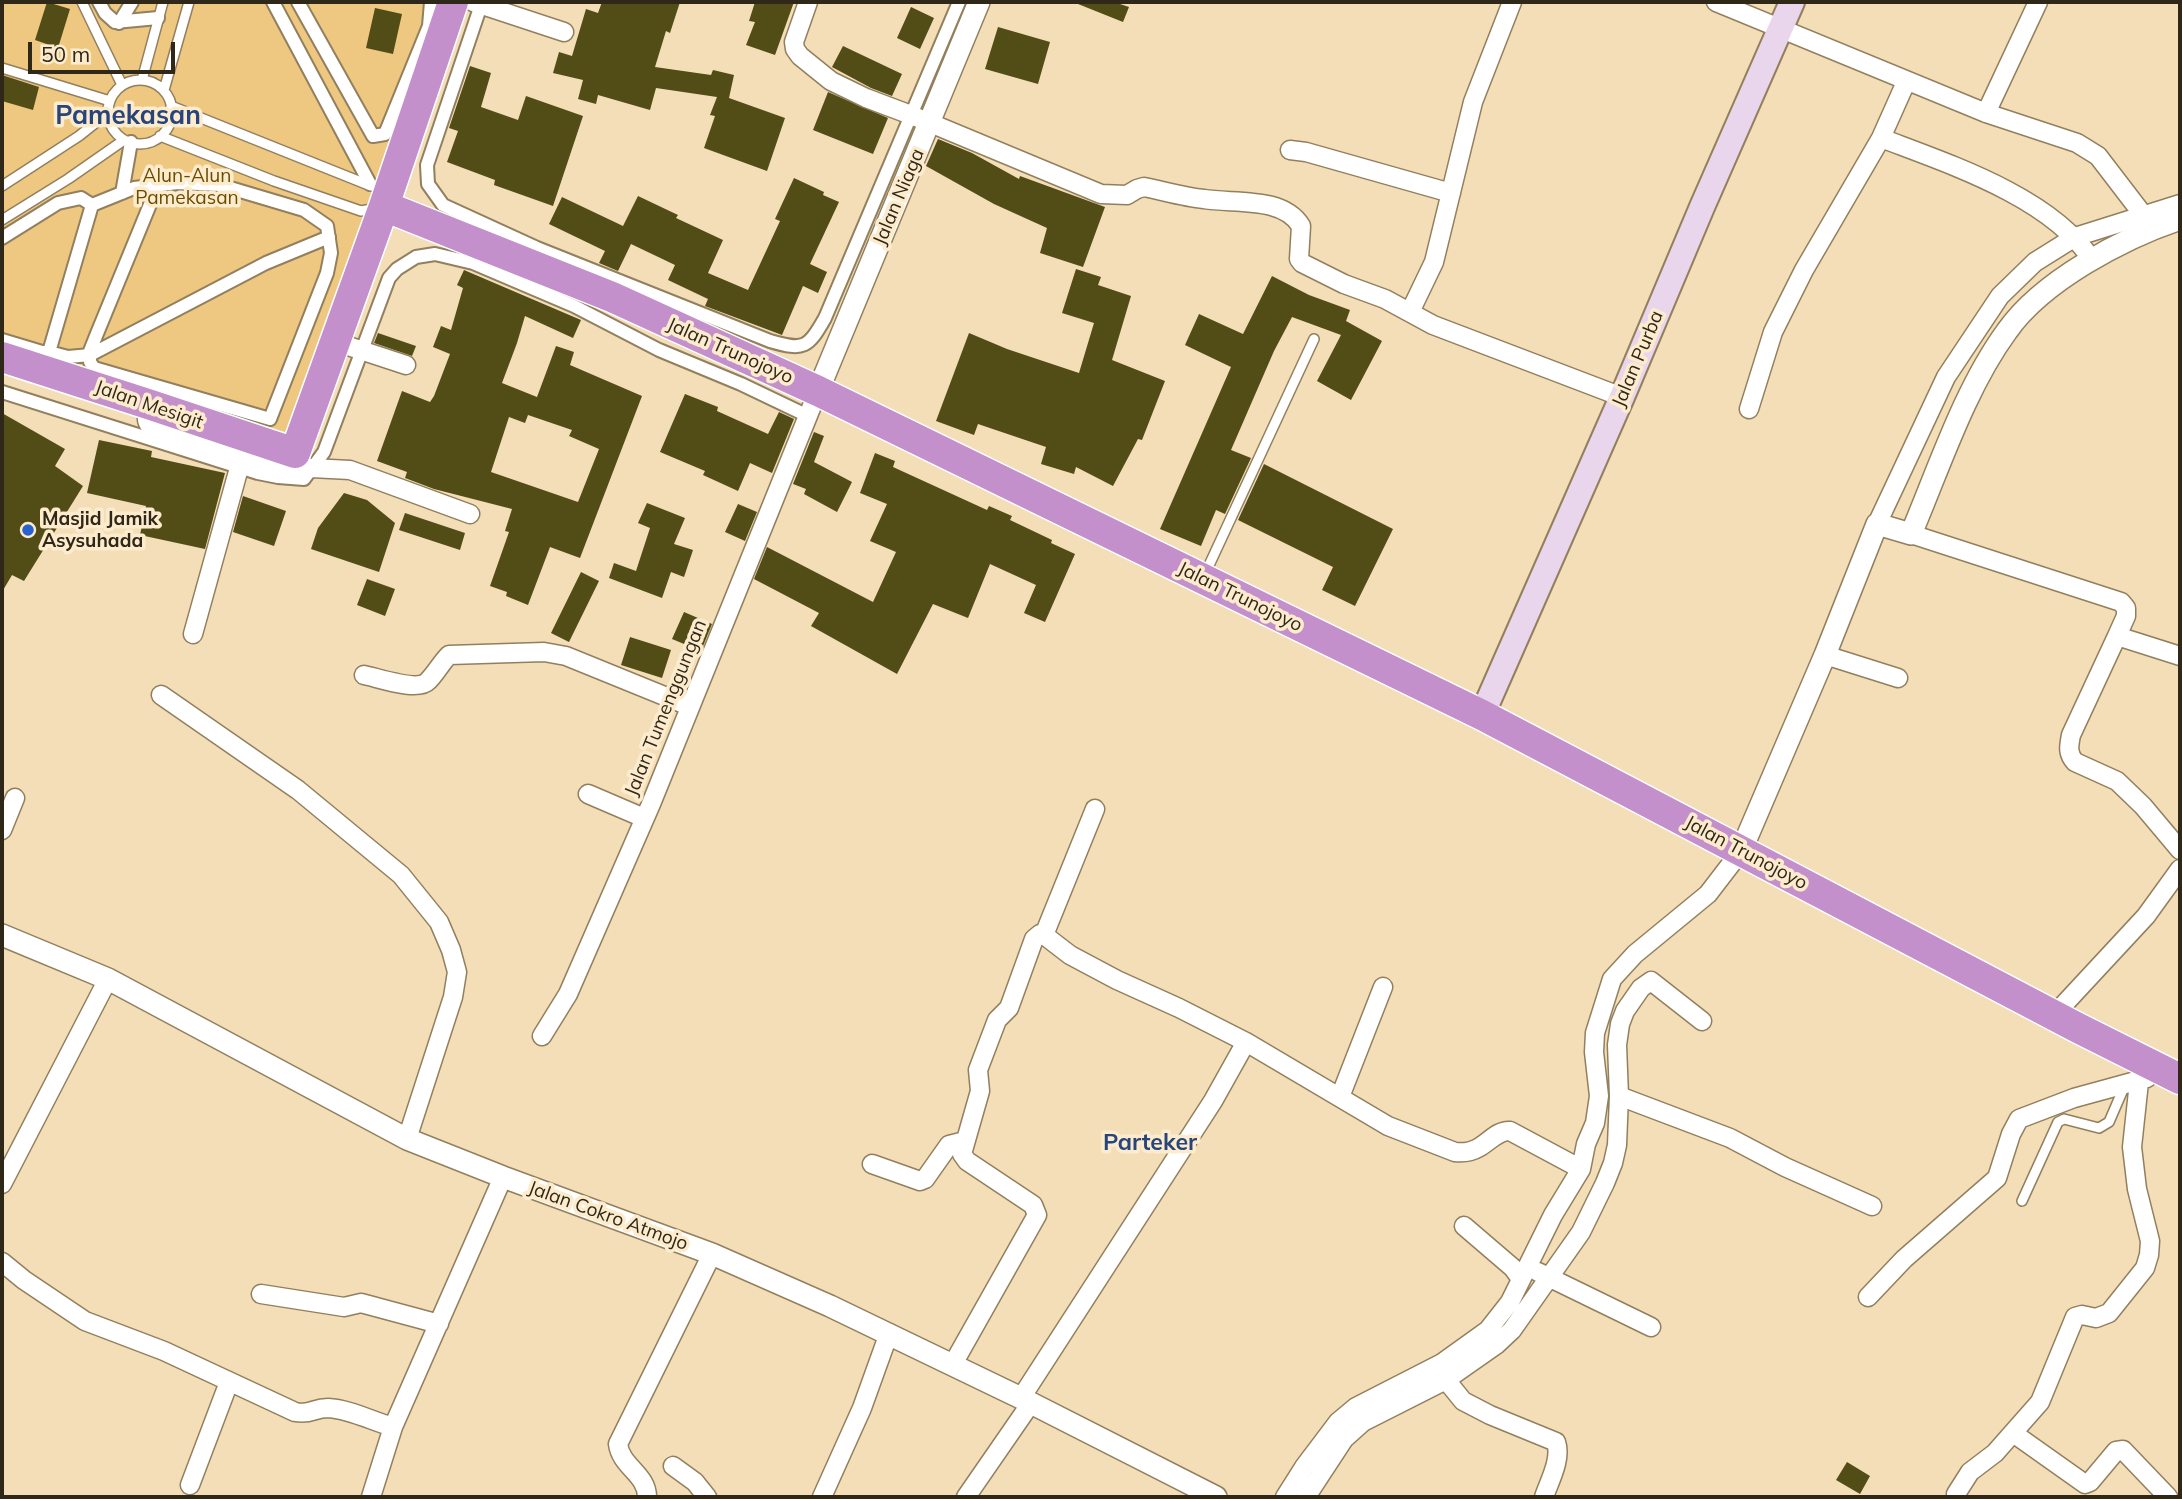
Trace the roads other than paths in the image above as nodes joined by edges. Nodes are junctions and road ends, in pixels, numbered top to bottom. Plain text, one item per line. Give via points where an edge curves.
1 (82, 2) edge
2 (99, 2) edge
3 (132, 2) edge
4 (163, 2) edge
5 (189, 2) edge
6 (273, 2) edge
7 (298, 2) edge
8 (431, 2) edge
9 (473, 2) edge
10 (808, 2) edge
11 (959, 2) edge
12 (979, 2) edge
13 (1512, 2) edge
14 (1716, 2) edge
15 (1792, 2) edge
16 (2038, 2) edge
17 (158, 18) junction
18 (119, 23) junction
19 (1781, 28) junction
20 (564, 33) dead end
21 (2, 68) edge
22 (142, 80) junction
23 (1906, 82) junction
24 (122, 85) junction
25 (164, 90) junction
26 (110, 101) junction
27 (171, 106) junction
28 (108, 113) junction
29 (1986, 113) junction
30 (921, 119) junction
31 (160, 136) junction
32 (1881, 138) junction
33 (127, 141) junction
34 (1290, 150) dead end
35 (158, 185) junction
36 (2, 186) edge
37 (122, 193) junction
38 (1451, 193) junction
39 (377, 195) junction
40 (2180, 204) edge
41 (92, 205) junction
42 (2144, 216) junction
43 (2180, 219) edge
44 (2, 220) edge
45 (330, 237) junction
46 (2, 238) edge
47 (2084, 249) junction
48 (1410, 312) junction
49 (2, 340) edge
50 (1314, 340) dead end
51 (349, 346) junction
52 (49, 352) junction
53 (90, 355) junction
54 (2, 357) edge
55 (406, 365) dead end
56 (2, 392) edge
57 (1622, 397) junction
58 (813, 403) junction
59 (151, 404) junction
60 (1749, 409) dead end
61 (239, 463) junction
62 (298, 464) junction
63 (1920, 468) junction
64 (470, 514) dead end
65 (1877, 524) junction
66 (1911, 534) junction
67 (1202, 579) junction
68 (193, 634) dead end
69 (2117, 636) junction
70 (1825, 655) junction
71 (2180, 656) edge
72 (364, 675) dead end
73 (1898, 678) dead end
74 (161, 695) dead end
75 (689, 706) junction
76 (1482, 715) junction
77 (588, 794) dead end
78 (15, 798) dead end
79 (1095, 809) dead end
80 (643, 818) junction
81 (2, 830) edge
82 (2180, 850) edge
83 (1741, 851) junction
84 (2180, 869) edge
85 (2, 935) edge
86 (1044, 935) junction
87 (1633, 956) junction
88 (108, 979) junction
89 (1651, 981) junction
90 (1383, 987) dead end
91 (1702, 1021) dead end
92 (2066, 1021) junction
93 (542, 1036) dead end
94 (1246, 1042) junction
95 (2153, 1077) edge
96 (1619, 1096) junction
97 (1340, 1097) junction
98 (407, 1139) junction
99 (965, 1141) junction
100 (872, 1164) dead end
101 (1581, 1169) junction
102 (503, 1177) junction
103 (2, 1184) edge
104 (2022, 1200) dead end
105 (1872, 1206) dead end
106 (1464, 1226) dead end
107 (712, 1254) junction
108 (2, 1262) edge
109 (1535, 1273) junction
110 (261, 1294) dead end
111 (1868, 1297) dead end
112 (439, 1324) junction
113 (1651, 1327) dead end
114 (889, 1333) junction
115 (1460, 1360) junction
116 (953, 1364) junction
117 (1446, 1380) junction
118 (229, 1382) junction
119 (1026, 1400) junction
120 (393, 1427) junction
121 (2013, 1433) junction
122 (673, 1466) dead end
123 (190, 1485) dead end
124 (1956, 1494) dead end
125 (371, 1497) edge
126 (647, 1497) edge
127 (707, 1497) edge
128 (822, 1497) edge
129 (965, 1497) edge
130 (1216, 1497) edge
131 (1285, 1497) edge
132 (1306, 1497) edge
133 (1544, 1497) edge
134 (2168, 1497) edge

1 - 24 lane
2 - 18 street
3 - 18 street
4 - 17 lane
5 - 25 lane
6 - 39 street
7 - 8 street via 373,136 385,134 429,26
9 - 20 street
9 - 30 street via 427,165 428,184 443,205 537,248 786,345 802,345 814,338
9 - 39 highway
10 - 30 street via 794,42 800,56 831,81
11 - 30 street
12 - 30 street, Jalan Niaga
13 - 38 street via 1474,102
14 - 19 street
15 - 19 main road, Jalan Purba
16 - 29 street
17 - 18 street
17 - 22 lane
19 - 23 street
19 - 57 main road, Jalan Purba
21 - 26 lane
22 - 24 lane
22 - 25 lane
23 - 29 street
23 - 32 street
24 - 26 lane
25 - 27 lane
26 - 28 lane
27 - 31 lane via 167,128
27 - 39 lane
28 - 33 lane via 116,133
28 - 36 lane
29 - 42 street via 2077,143 2098,156
30 - 48 street via 1101,194 1127,195 1144,187 1202,199 1247,201 1291,213 1301,226 1301,263
30 - 58 street, Jalan Niaga
31 - 33 lane via 141,143
31 - 39 lane via 361,211
32 - 47 street via 2019,196
32 - 60 street via 1773,332
33 - 37 street
33 - 44 lane
34 - 38 street
35 - 37 street
35 - 45 street via 220,185 304,210 327,226
35 - 53 street
37 - 41 street
38 - 48 street via 1434,262
39 - 51 highway
39 - 58 highway, Jalan Trunojoyo via 612,298
40 - 42 street
41 - 46 street via 81,198 58,203
41 - 52 street
42 - 47 street
43 - 47 street
45 - 53 street via 266,263
45 - 53 street via 327,273 270,419 94,368
47 - 63 street via 2007,329 1967,402
47 - 63 street via 2035,262 2000,296 1946,377
48 - 57 street via 1433,325
49 - 52 street
50 - 67 lane
51 - 55 street
51 - 58 street via 397,269 416,257 435,254 473,263 741,384
51 - 62 highway
52 - 53 street via 68,357
54 - 59 highway, Jalan Mesigit
56 - 61 street
57 - 76 main road, Jalan Purba
58 - 67 highway, Jalan Trunojoyo
58 - 75 street, Jalan Tumenggungan
59 - 61 street via 146,417 150,426
59 - 62 highway, Jalan Mesigit
61 - 62 street
61 - 68 street
62 - 64 street via 350,470
63 - 65 street
63 - 66 street
65 - 66 street
65 - 70 street
66 - 69 street via 2121,602 2126,616
67 - 76 highway, Jalan Trunojoyo
69 - 71 street
69 - 82 street via 2071,735 2070,757 2117,781
70 - 73 street
70 - 83 street
72 - 75 street via 416,687 428,681 449,655 544,652 566,656
74 - 98 street via 298,790 401,875 439,922 457,972
75 - 80 street, Jalan Tumenggungan
76 - 83 highway, Jalan Trunojoyo
77 - 80 street
78 - 81 street
79 - 86 street
80 - 93 street, Jalan Tumenggungan via 568,994
83 - 87 street via 1708,894
83 - 92 highway, Jalan Trunojoyo
84 - 92 street
85 - 88 street, Jalan Cokro Atmojo
86 - 94 street via 1094,968
86 - 99 street via 1034,939 1009,1008 997,1020 978,1070 980,1091
87 - 89 street
87 - 101 street via 1612,979 1595,1033 1600,1097
88 - 98 street, Jalan Cokro Atmojo
88 - 103 street
89 - 91 street
89 - 96 street via 1641,988 1620,1024
90 - 97 street
92 - 95 highway, Jalan Trunojoyo
94 - 97 street
94 - 119 street
95 - 104 lane via 2099,1128 2064,1119 2058,1122
95 - 111 street via 2074,1098 2019,1119 1997,1178 1904,1259
95 - 121 street via 2132,1147 2150,1241 2145,1268 2109,1313 2075,1317 2040,1402
96 - 105 street via 1722,1134
96 - 109 street via 1613,1163 1581,1231
97 - 101 street via 1388,1126 1455,1153 1477,1149 1505,1130
98 - 102 street, Jalan Cokro Atmojo
99 - 100 street via 949,1145 925,1180
99 - 116 street via 962,1154 967,1161 1033,1205 1037,1214
101 - 109 street via 1553,1215
102 - 107 street, Jalan Cokro Atmojo
102 - 112 street
106 - 109 street via 1513,1268
107 - 114 street, Jalan Cokro Atmojo
107 - 126 street via 618,1444 626,1463 645,1482
108 - 118 street via 85,1321
109 - 113 street
109 - 115 street
109 - 115 street via 1512,1330 1496,1345
110 - 112 street via 344,1307 361,1303
112 - 120 street
114 - 116 street, Jalan Cokro Atmojo
114 - 128 street
115 - 117 street
115 - 131 street via 1442,1363 1356,1407 1338,1422
116 - 119 street, Jalan Cokro Atmojo
117 - 132 street via 1363,1422 1344,1439
117 - 133 street via 1463,1401 1556,1443 1555,1466
118 - 120 street via 295,1412 337,1409
118 - 123 street
119 - 129 street
119 - 130 street, Jalan Cokro Atmojo
120 - 125 street
121 - 124 street via 1970,1472
121 - 134 street via 2085,1483 2116,1451 2123,1450
122 - 127 street

